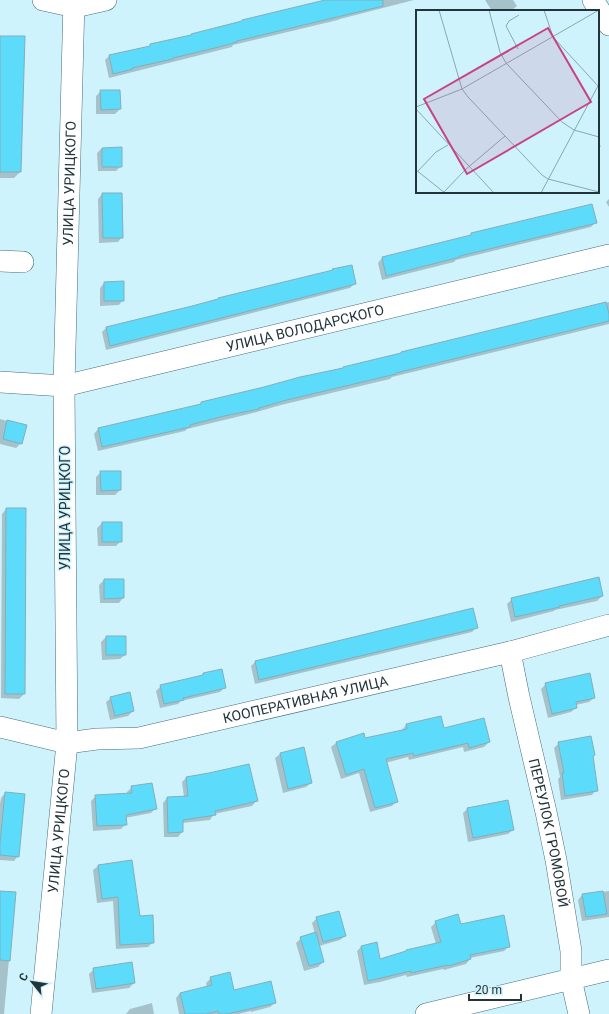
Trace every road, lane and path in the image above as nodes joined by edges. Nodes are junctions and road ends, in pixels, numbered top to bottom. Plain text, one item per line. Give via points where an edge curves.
1 (43, 0) edge
2 (106, 0) edge
3 (593, 0) edge
4 (74, 4) edge
5 (609, 26) edge
6 (609, 255) edge
7 (0, 261) edge
8 (23, 262) dead end
9 (0, 382) edge
10 (64, 386) junction
11 (609, 625) edge
12 (510, 652) junction
13 (0, 727) edge
14 (67, 743) junction
15 (609, 970) edge
16 (571, 979) junction
17 (41, 1014) edge
18 (426, 1014) edge
19 (578, 1014) edge

1 - 4 street
2 - 4 street
3 - 5 street
4 - 10 street, УЛИЦА УРИЦКОГО
6 - 10 street, УЛИЦА ВОЛОДАРСКОГО
7 - 8 street
9 - 10 street, УЛИЦА ВОЛОДАРСКОГО
10 - 14 street, УЛИЦА УРИЦКОГО
11 - 12 street, КООПЕРАТИВНАЯ УЛИЦА
12 - 14 street, КООПЕРАТИВНАЯ УЛИЦА via 139,738
12 - 16 street, ПЕРЕУЛОК ГРОМОВОЙ via 556,860 571,951
13 - 14 street, КООПЕРАТИВНАЯ УЛИЦА
14 - 17 street, УЛИЦА УРИЦКОГО
15 - 16 street
16 - 18 street
16 - 19 street, ПЕРЕУЛОК ГРОМОВОЙ

